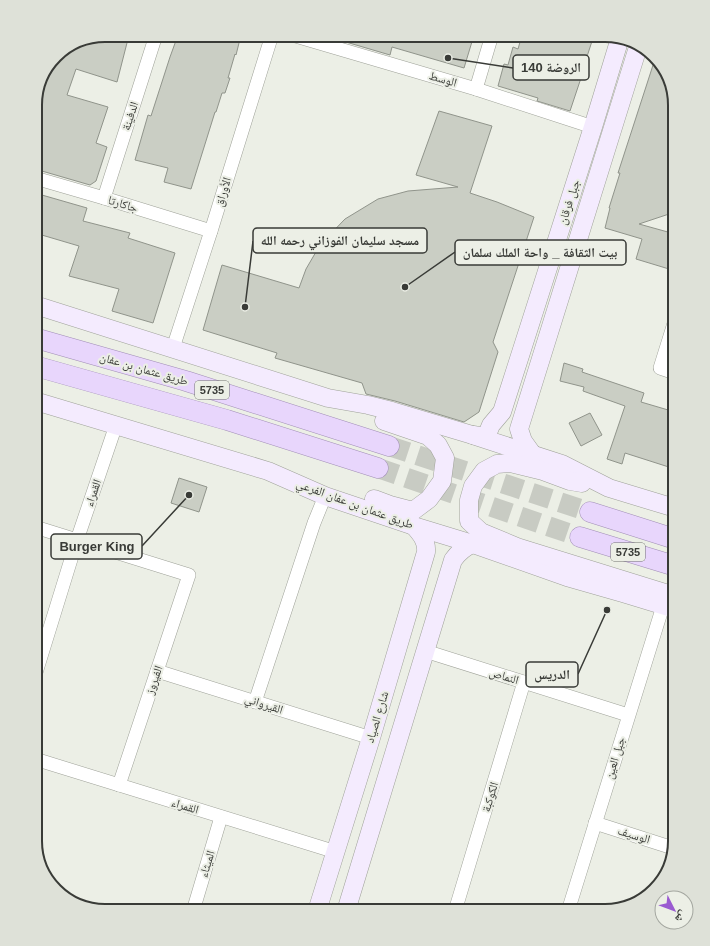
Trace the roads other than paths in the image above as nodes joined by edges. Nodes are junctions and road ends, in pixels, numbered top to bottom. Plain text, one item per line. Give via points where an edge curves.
1 (154, 42) edge
2 (270, 42) edge
3 (316, 42) edge
4 (490, 42) edge
5 (618, 43) edge
6 (638, 51) edge
7 (476, 89) junction
8 (593, 127) junction
9 (42, 180) edge
10 (104, 198) junction
11 (211, 231) junction
12 (42, 307) edge
13 (42, 340) edge
14 (668, 342) edge
15 (173, 348) junction
16 (42, 368) edge
17 (668, 371) edge
18 (328, 398) junction
19 (42, 403) edge
20 (502, 412) junction
21 (522, 421) junction
22 (116, 425) junction
23 (469, 434) junction
24 (389, 446) tunnel mouth
25 (533, 455) junction
26 (378, 468) tunnel mouth
27 (292, 481) junction
28 (609, 488) junction
29 (325, 496) junction
30 (668, 506) edge
31 (590, 512) tunnel mouth
32 (414, 526) junction
33 (42, 530) edge
34 (668, 536) edge
35 (580, 537) tunnel mouth
36 (77, 540) junction
37 (473, 544) junction
38 (426, 552) junction
39 (453, 560) junction
40 (668, 564) edge
41 (668, 602) edge
42 (668, 602) edge
43 (668, 611) edge
44 (425, 651) junction
45 (42, 653) edge
46 (157, 671) junction
47 (524, 682) junction
48 (255, 702) junction
49 (628, 715) junction
50 (371, 738) junction
51 (42, 761) edge
52 (119, 785) junction
53 (221, 817) junction
54 (595, 823) junction
55 (667, 846) edge
56 (336, 852) junction
57 (195, 904) edge
58 (319, 904) edge
59 (348, 904) edge
60 (457, 904) edge
61 (570, 904) edge

1 - 10 street, الدفينة
2 - 11 street, الأوراق
3 - 7 street, الوسط
4 - 7 street
5 - 8 street, جبل فرقان
6 - 21 street, جبل فرقان
7 - 8 street, الوسط
8 - 20 street, جبل فرقان
9 - 10 street, جاكارتا
10 - 11 street, جاكارتا
11 - 15 street, الأوراق
12 - 15 street
13 - 24 main road, طريق عثمان بن عفان / 5735 via 186,381
14 - 17 street via 660,368
15 - 18 street
16 - 26 main road, 5735 via 227,420
18 - 23 street via 386,409
18 - 27 street via 357,413 428,436 445,458 442,481 429,499 413,511 331,486
19 - 22 street, طريق عثمان بن عفان الفرعي
20 - 21 street, جبل فرقان via 502,433 512,436
20 - 23 street, جبل فرقان via 491,425 486,437
21 - 25 street via 522,441
22 - 27 street, طريق عثمان بن عفان الفرعي via 268,471
22 - 36 street, القمراء
23 - 25 street
25 - 28 street via 562,464
27 - 29 street, طريق عثمان بن عفان الفرعي
28 - 30 street
28 - 41 street via 570,481 510,463 497,464 484,470 473,486 469,500 469,521 481,532 517,547
29 - 32 street, طريق عثمان بن عفان الفرعي
29 - 48 street
31 - 34 main road, 5735
32 - 37 street, طريق عثمان بن عفان الفرعي
32 - 38 street via 423,538
33 - 36 street
35 - 40 main road, 5735
36 - 45 street, القمراء
36 - 46 street, الفيروز via 189,575
37 - 39 street via 461,550
37 - 42 street, طريق عثمان بن عفان الفرعي via 567,577
38 - 39 street via 439,546 446,548
38 - 50 street, شارع الصياد
39 - 44 street
43 - 49 street, جبل العين
44 - 47 street, النماص
44 - 59 street
46 - 48 street, القيرواني
46 - 52 street, الفيروز
47 - 49 street, النماص
47 - 60 street, الكوكبة
48 - 50 street, القيرواني
49 - 54 street, جبل العين
50 - 56 street, شارع الصياد
51 - 52 street, القمراء
52 - 53 street, القمراء
53 - 56 street, القمراء
53 - 57 street, الميثاء
54 - 55 street, الوسيف
54 - 61 street, جبل العين
56 - 58 street, شارع الصياد

